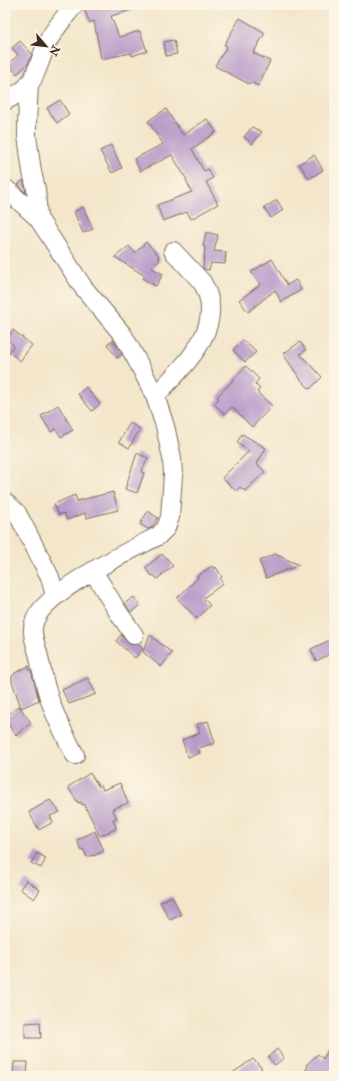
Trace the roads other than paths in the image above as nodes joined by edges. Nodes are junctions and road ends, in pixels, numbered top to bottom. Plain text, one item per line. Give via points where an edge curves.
1 (74, 5) edge
2 (29, 84) junction
3 (5, 101) edge
4 (5, 188) edge
5 (38, 218) junction
6 (173, 251) dead end
7 (155, 396) junction
8 (5, 502) edge
9 (93, 571) junction
10 (50, 577) junction
11 (74, 582) junction
12 (55, 596) junction
13 (134, 635) dead end
14 (75, 756) dead end

1 - 2 street via 49,39
2 - 3 street
2 - 5 street via 27,136
4 - 5 street
5 - 7 street via 83,287 123,335
6 - 7 street via 205,287 211,315 197,348
7 - 9 street via 172,458 173,487 169,521 158,536
8 - 10 street via 26,528
9 - 11 street
9 - 13 street
10 - 11 street
10 - 12 street
11 - 12 street
12 - 14 street via 38,614 32,631 52,705

